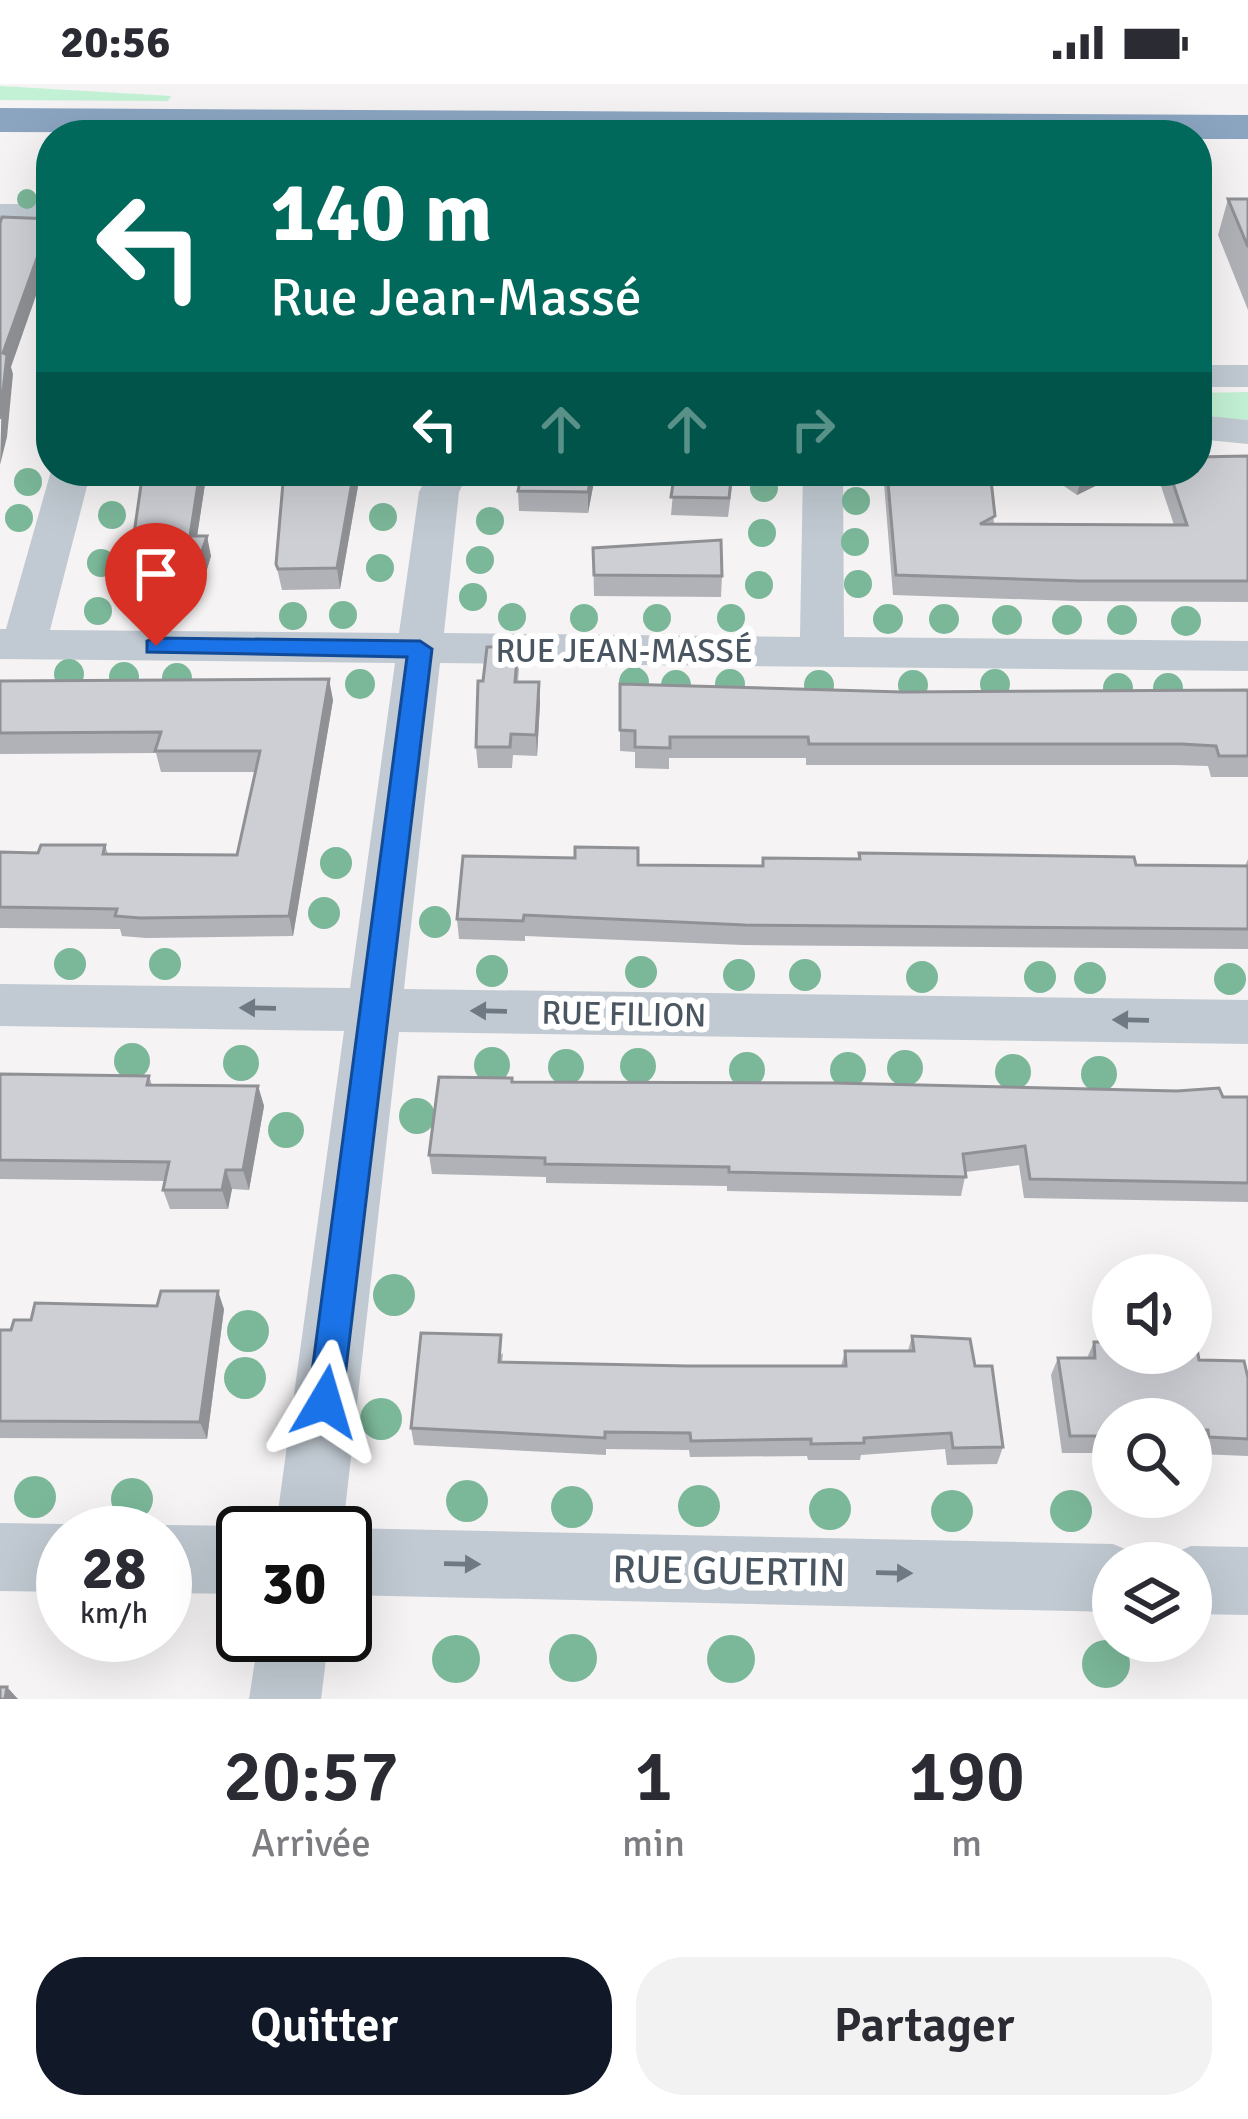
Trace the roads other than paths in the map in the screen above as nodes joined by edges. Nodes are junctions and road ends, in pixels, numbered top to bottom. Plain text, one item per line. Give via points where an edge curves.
1 (106, 84) edge
2 (0, 120) edge
3 (36, 120) edge
4 (513, 120) edge
5 (1212, 127) edge
6 (1248, 127) edge
7 (0, 159) edge
8 (36, 159) edge
9 (1212, 167) edge
10 (1248, 167) edge
11 (0, 214) edge
12 (36, 214) edge
13 (1212, 376) edge
14 (1248, 376) edge
15 (1212, 429) edge
16 (1248, 432) edge
17 (66, 486) edge
18 (440, 486) edge
19 (823, 486) edge
20 (12, 644) edge
21 (420, 649) junction
22 (823, 651) junction
23 (1248, 656) edge
24 (0, 1005) edge
25 (374, 1009) junction
26 (1248, 1022) edge
27 (312, 1506) edge
28 (0, 1557) edge
29 (36, 1558) edge
30 (372, 1562) edge
31 (1092, 1578) edge
32 (1212, 1580) edge
33 (1248, 1581) edge
34 (290, 1662) edge
35 (285, 1699) edge

1 - 4 highway
2 - 3 highway
5 - 6 highway
7 - 8 highway
9 - 10 highway
11 - 12 street
13 - 14 street
15 - 16 street
17 - 20 street
18 - 21 street
19 - 22 street
20 - 21 street, RUE JEAN-MASSÉ
21 - 22 street, RUE JEAN-MASSÉ
21 - 25 street
22 - 23 street, RUE JEAN-MASSÉ
25 -> 24 street, RUE FILION
26 -> 25 street, RUE FILION
25 - 27 street
28 - 29 street
30 -> 31 street, RUE GUERTIN
32 - 33 street
34 - 35 street

